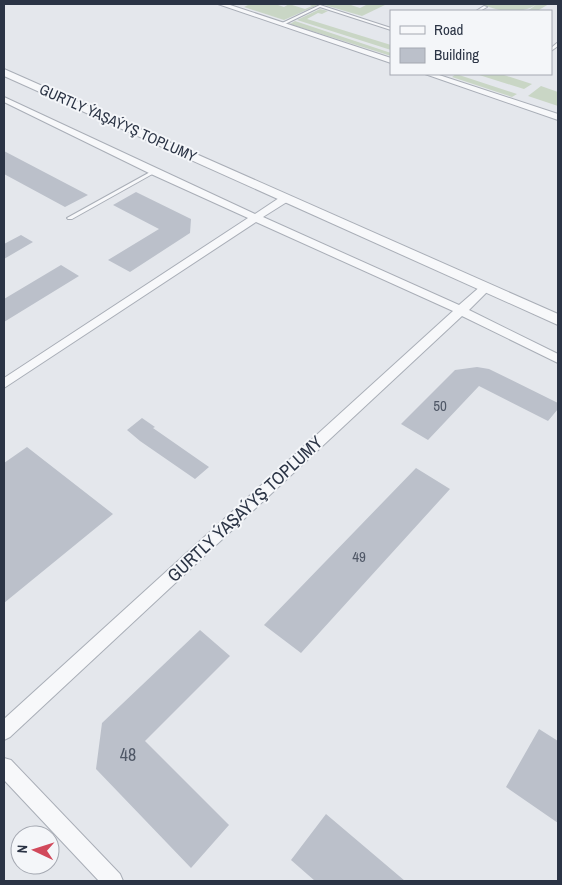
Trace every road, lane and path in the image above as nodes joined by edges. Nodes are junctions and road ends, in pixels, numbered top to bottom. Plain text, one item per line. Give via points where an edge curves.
1 (221, 4) edge
2 (485, 8) dead end
3 (480, 10) edge
4 (282, 24) junction
5 (390, 29) edge
6 (390, 61) edge
7 (4, 72) edge
8 (431, 75) edge
9 (4, 99) edge
10 (558, 118) edge
11 (154, 172) junction
12 (286, 198) junction
13 (258, 217) junction
14 (70, 218) dead end
15 (486, 287) junction
16 (460, 310) junction
17 (558, 320) edge
18 (558, 358) edge
19 (4, 384) edge
20 (4, 731) edge
21 (4, 767) edge
22 (113, 881) edge

1 - 4 street
2 - 3 lane
4 - 5 lane via 320,6
4 - 6 street
7 - 12 street, GURTLY ÝAŞAÝYŞ TOPLUMY
8 - 10 street
9 - 11 street
11 - 13 street
11 - 14 lane
12 - 13 street
12 - 15 street, GURTLY ÝAŞAÝYŞ TOPLUMY
13 - 16 street
13 - 19 street
15 - 16 street, GURTLY ÝAŞAÝYŞ TOPLUMY
15 - 17 street, GURTLY ÝAŞAÝYŞ TOPLUMY
16 - 18 street
16 - 20 street, GURTLY ÝAŞAÝYŞ TOPLUMY
21 - 22 street

